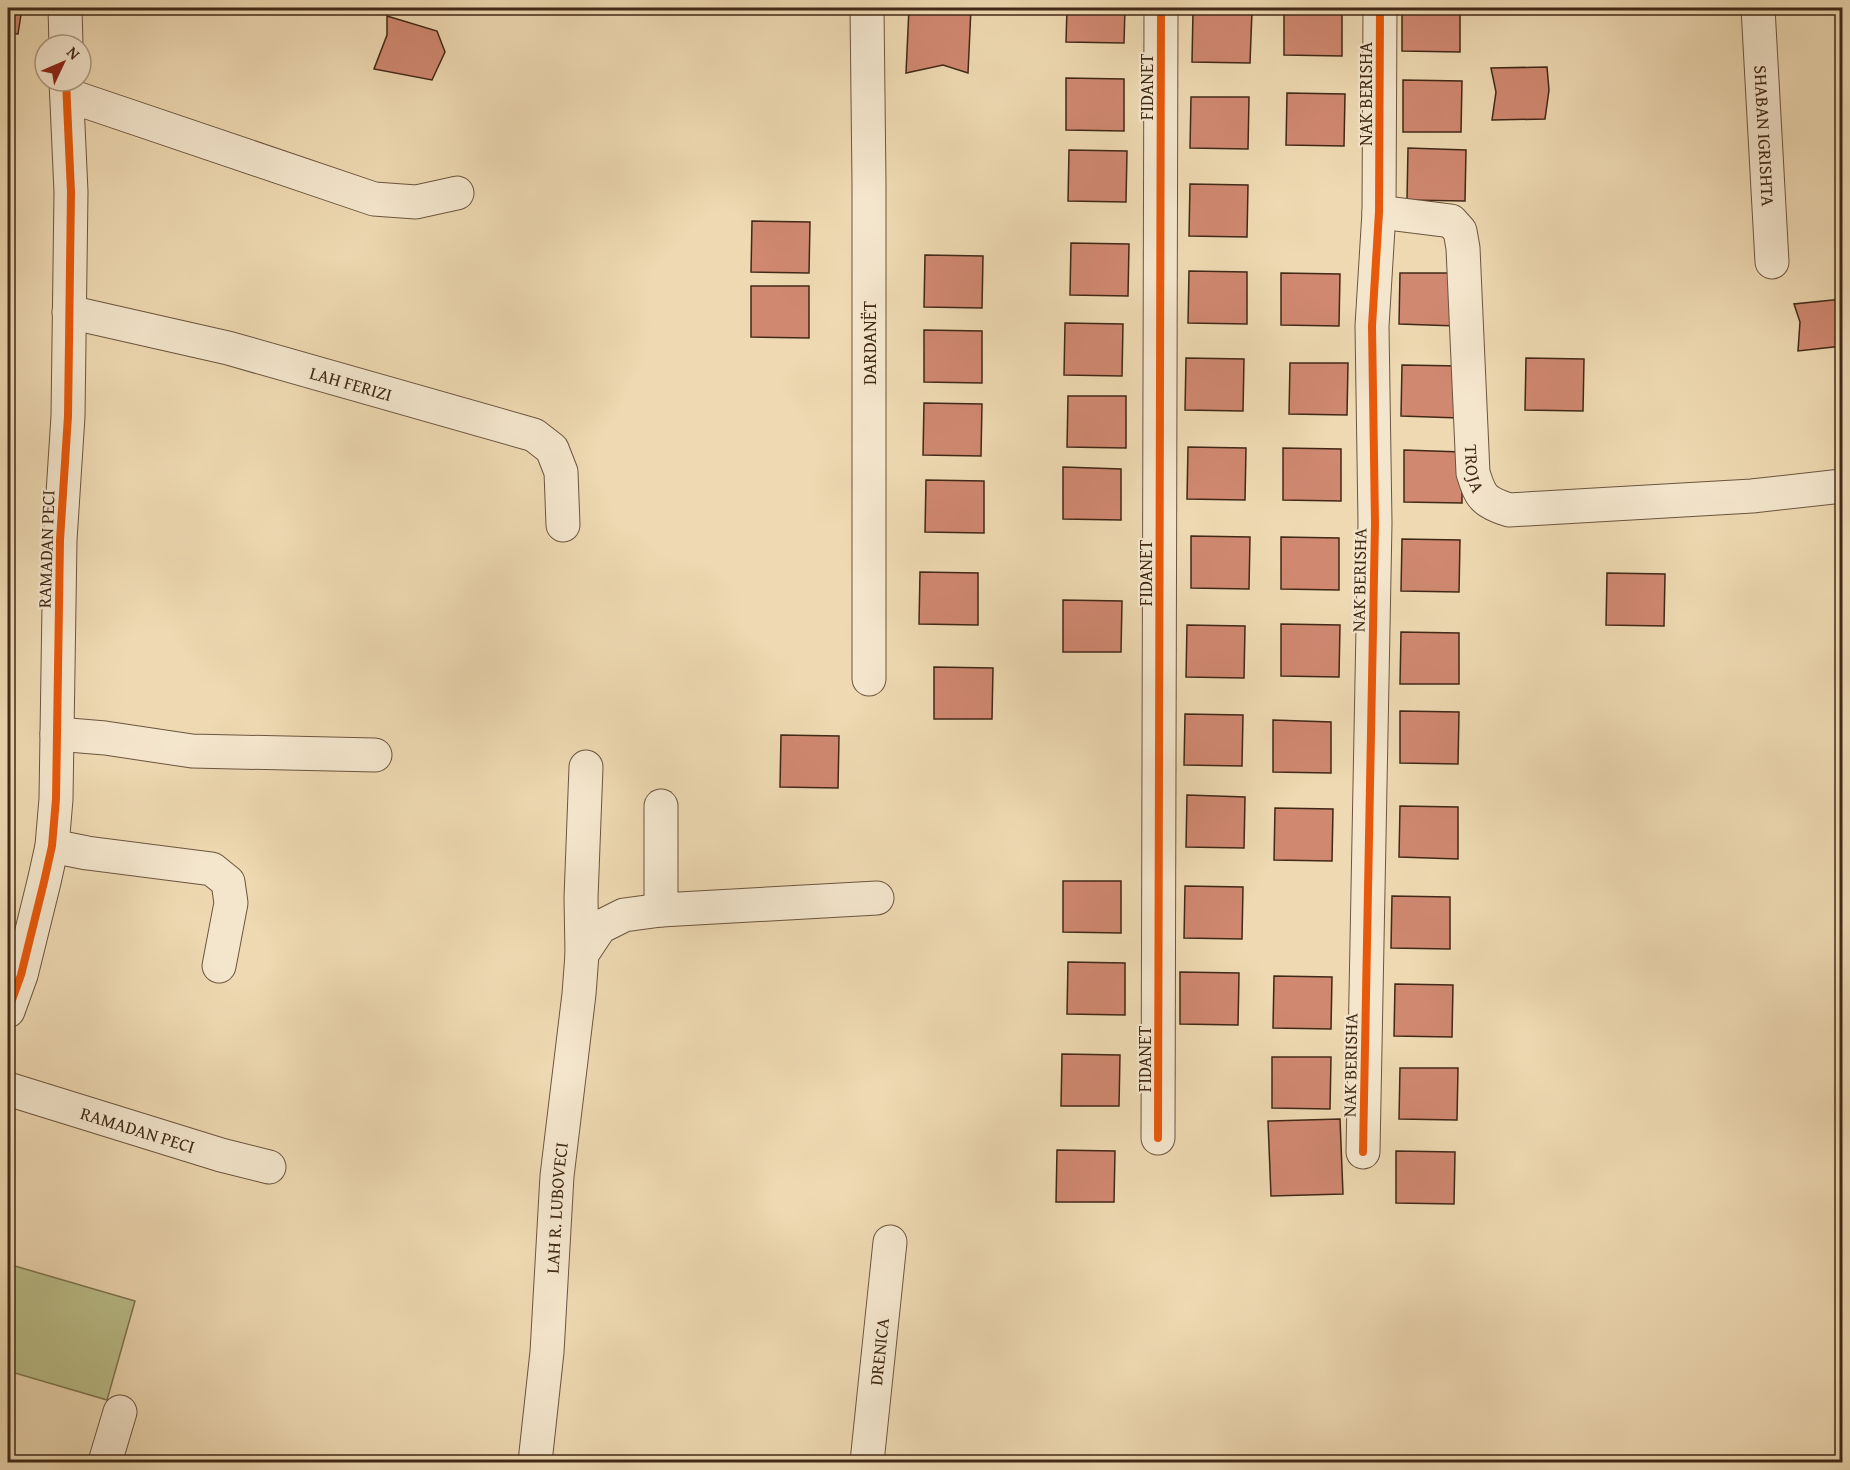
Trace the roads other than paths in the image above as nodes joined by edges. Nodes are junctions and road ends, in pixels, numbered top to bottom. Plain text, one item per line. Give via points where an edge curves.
1 (65, 8) edge
2 (867, 8) edge
3 (1161, 8) edge
4 (1380, 8) edge
5 (1758, 8) edge
6 (66, 33) edge
7 (67, 93) edge
8 (81, 93) edge
9 (457, 193) dead end
10 (1379, 212) junction
11 (1772, 262) dead end
12 (69, 312) junction
13 (1842, 486) edge
14 (563, 525) dead end
15 (869, 680) dead end
16 (57, 734) junction
17 (375, 755) dead end
18 (586, 767) dead end
19 (662, 806) dead end
20 (52, 846) junction
21 (877, 898) dead end
22 (661, 910) junction
23 (582, 954) junction
24 (219, 966) dead end
25 (8, 1011) edge
26 (8, 1089) edge
27 (1158, 1138) dead end
28 (1363, 1152) dead end
29 (269, 1167) dead end
30 (890, 1242) dead end
31 (120, 1412) dead end
32 (105, 1462) edge
33 (535, 1462) edge
34 (867, 1462) edge

1 - 6 street
2 - 15 street, DARDANËT
3 - 27 street, FIDANET
4 - 10 street, NAK BERISHA
5 - 11 street, SHABAN IGRISHTA
7 - 12 street, RAMADAN PECI
8 - 9 street, RAMADAN PECI via 374,199 416,202
10 - 13 street, TROJA via 1451,221 1460,231 1473,472 1479,492 1490,504 1509,510 1752,496
10 - 28 street, NAK BERISHA via 1372,326 1375,522
12 - 14 street, LAH FERIZI via 228,348 534,435 552,449 561,472
12 - 16 street, RAMADAN PECI
16 - 17 street via 192,751
16 - 20 street, RAMADAN PECI
18 - 23 street, LAH R. LUBOVECI
19 - 22 street
20 - 24 street via 212,869 228,882 231,903
20 - 25 street, RAMADAN PECI via 21,975
21 - 22 street, LAH R. LUBOVECI
22 - 23 street, LAH R. LUBOVECI via 624,915 600,927
23 - 33 street, LAH R. LUBOVECI via 557,1176 547,1352
26 - 29 street, RAMADAN PECI
30 - 34 street, DRENICA
31 - 32 street

